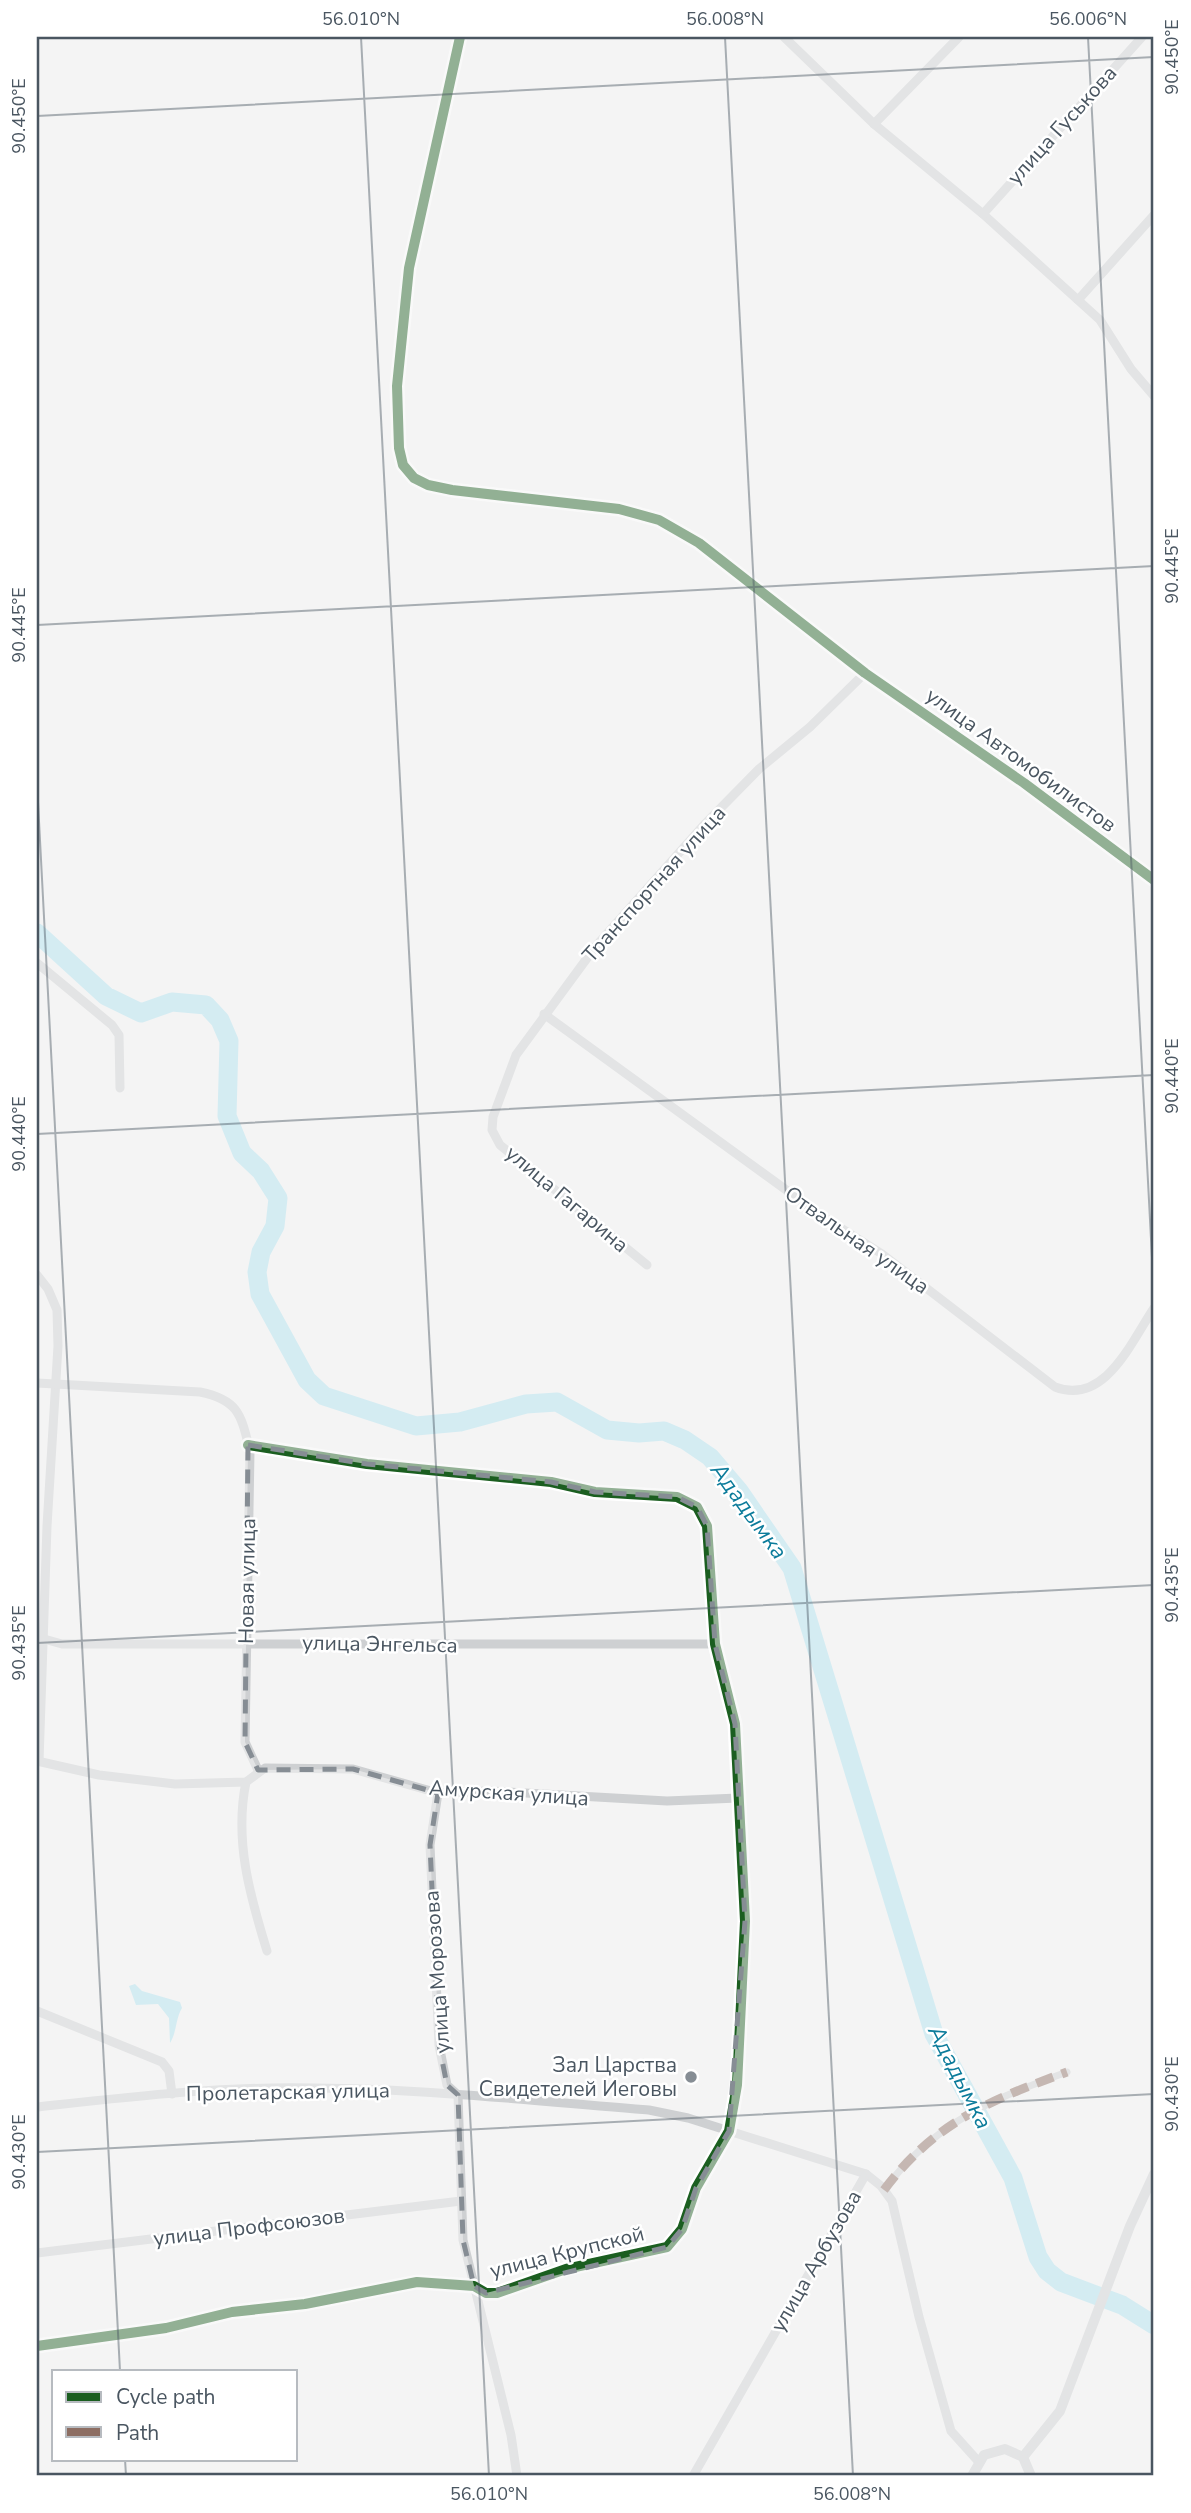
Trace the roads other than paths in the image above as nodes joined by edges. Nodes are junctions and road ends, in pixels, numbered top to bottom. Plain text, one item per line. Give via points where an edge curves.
1 (460, 37) edge
2 (784, 37) edge
3 (959, 37) edge
4 (1142, 37) edge
5 (874, 124) junction
6 (983, 214) junction
7 (1154, 215) edge
8 (1078, 300) junction
9 (1154, 396) edge
10 (865, 673) junction
11 (1154, 880) edge
12 (37, 963) edge
13 (544, 1014) junction
14 (120, 1088) dead end
15 (492, 1130) joint
16 (647, 1265) dead end
17 (37, 1275) edge
18 (1154, 1308) edge
19 (37, 1383) edge
20 (56, 1383) junction
21 (248, 1445) junction
22 (42, 1526) edge
23 (44, 1639) junction
24 (247, 1642) junction
25 (715, 1644) junction
26 (38, 1761) edge
27 (258, 1770) junction
28 (246, 1782) junction
29 (438, 1793) junction
30 (738, 1798) junction
31 (267, 1951) dead end
32 (37, 2011) edge
33 (1067, 2072) dead end
34 (172, 2094) junction
35 (458, 2095) junction
36 (37, 2107) edge
37 (729, 2131) junction
38 (866, 2174) junction
39 (1154, 2174) edge
40 (884, 2189) junction
41 (461, 2201) junction
42 (37, 2253) edge
43 (474, 2286) junction
44 (37, 2346) edge
45 (1023, 2458) junction
46 (978, 2461) junction
47 (517, 2476) edge
48 (693, 2476) edge
49 (972, 2476) edge
50 (1031, 2476) edge

1 - 10 street, улица Автомобилистов via 406,290 397,386 398,448 403,465 428,485 619,509 659,520 699,543
2 - 5 street
3 - 5 street
4 - 6 street, улица Гуськова
5 - 6 street
6 - 8 street
7 - 8 street
8 - 9 street via 1100,320
10 - 11 street, улица Автомобилистов
10 - 13 street, Транспортная улица via 703,826 596,946
12 - 14 street via 119,1035
13 - 15 street, Транспортная улица via 516,1055
13 - 18 street, Отвальная улица via 822,1216 882,1254 1055,1387 1075,1392 1097,1385 1111,1372
15 - 16 street, улица Гагарина via 500,1144
17 - 20 street via 57,1310
19 - 20 street
20 - 21 street, Новая улица via 223,1397 242,1418
20 - 22 street
21 - 24 street, Новая улица
21 - 25 street, улица Крупской via 367,1464 551,1482 595,1493 677,1497 697,1507 707,1526
22 - 23 street
23 - 24 street, улица Энгельса via 61,1644
23 - 26 street
24 - 25 street, улица Энгельса
24 - 27 street, Новая улица via 245,1742
25 - 30 street, улица Крупской via 735,1724
26 - 28 street via 99,1775 175,1784
27 - 28 street
27 - 29 street, Амурская улица via 353,1769
28 - 31 street via 245,1869
29 - 30 street, Амурская улица via 490,1791 667,1801
29 - 35 street, улица Морозова via 430,1845 439,2045 447,2085
30 - 37 street, улица Крупской via 745,1921 737,2085
32 - 34 street via 162,2062 169,2071
33 - 40 street via 988,2103 943,2129 907,2159
34 - 35 street, Пролетарская улица via 310,2088
34 - 36 street, Пролетарская улица
35 - 37 street, Пролетарская улица via 649,2110
35 - 41 street, улица Морозова
37 - 38 street, Пролетарская улица
37 - 43 street, улица Крупской via 696,2188 682,2229 667,2247 566,2269 497,2293
38 - 40 street, улица Арбузова
38 - 48 street, улица Арбузова
39 - 45 street via 1060,2411
40 - 46 street, улица Арбузова via 892,2201 951,2431
41 - 42 street, улица Профсоюзов
41 - 43 street, улица Морозова via 463,2240
43 - 44 street, улица Крупской via 417,2282 305,2304 232,2312 166,2328
43 - 47 street, улица Морозова
45 - 46 street via 998,2449
45 - 50 street
46 - 49 street

